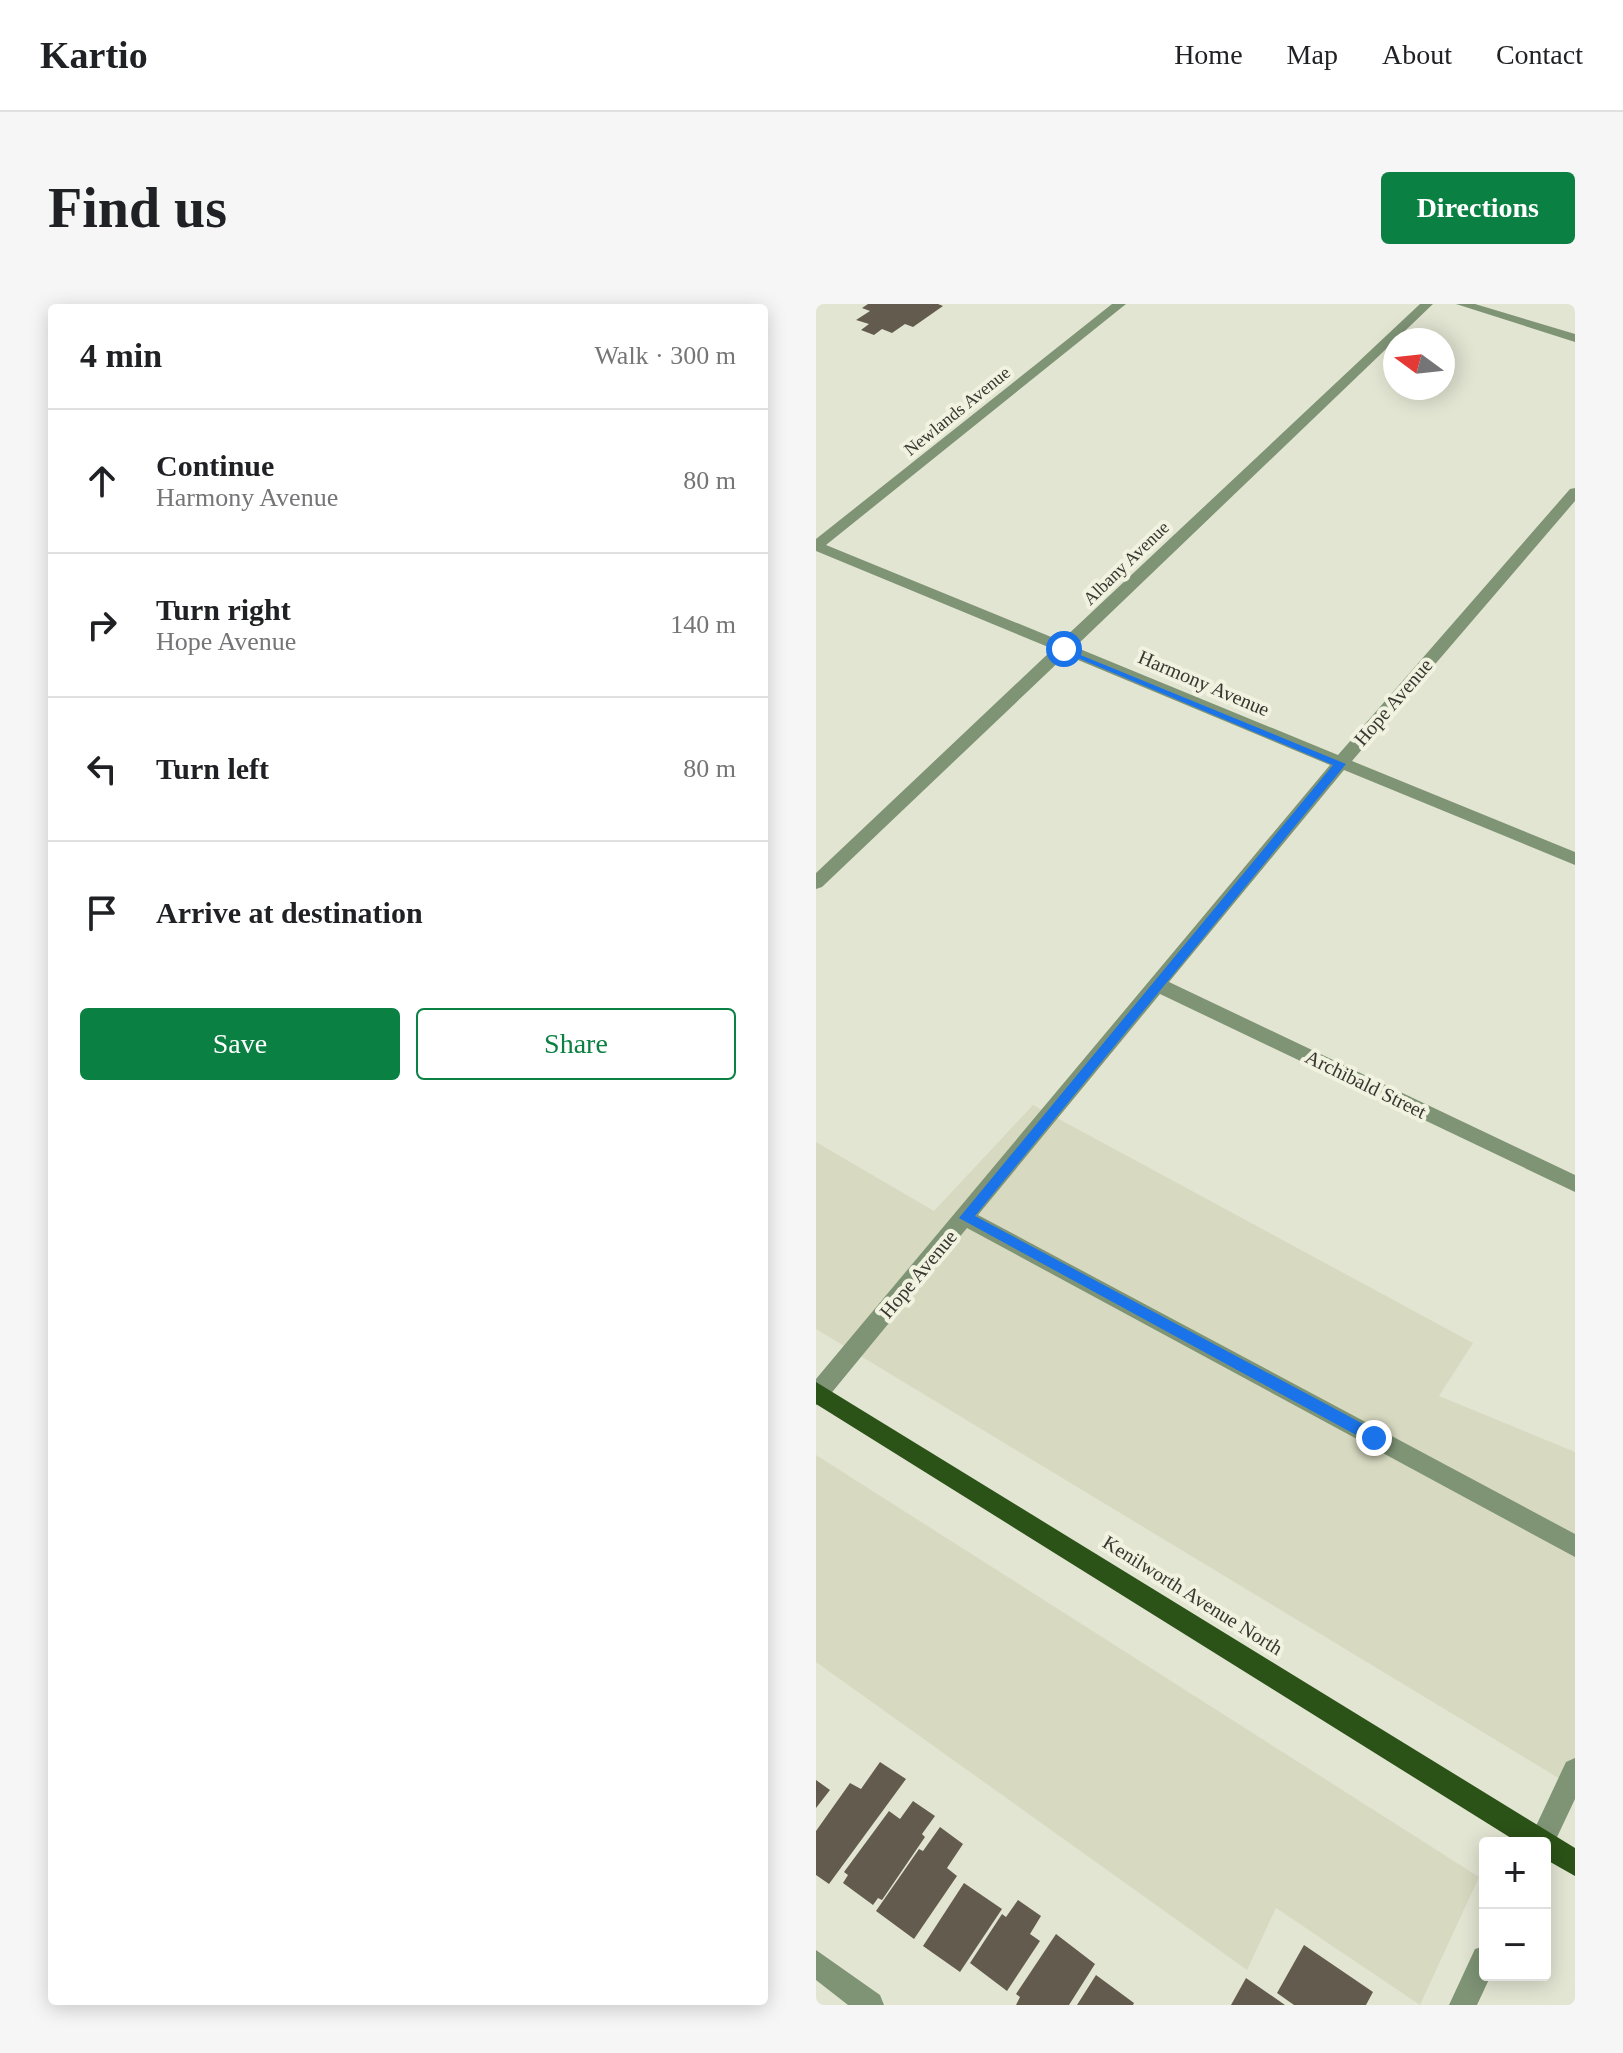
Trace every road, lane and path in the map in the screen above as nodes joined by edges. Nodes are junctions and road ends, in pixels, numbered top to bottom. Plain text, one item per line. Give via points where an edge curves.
1 (1120, 304) edge
2 (1427, 304) edge
3 (1462, 304) edge
4 (1575, 338) edge
5 (1575, 492) edge
6 (816, 546) edge
7 (1064, 649) junction
8 (1340, 764) junction
9 (1575, 859) edge
10 (816, 883) edge
11 (1156, 984) junction
12 (1575, 1184) edge
13 (966, 1218) junction
14 (817, 1393) edge
15 (1575, 1546) edge
16 (1575, 1771) edge
17 (1533, 1837) edge
18 (1546, 1837) edge
19 (1551, 1848) edge
20 (1575, 1863) edge
21 (816, 1963) edge
22 (1479, 1972) edge
23 (870, 2005) edge
24 (1463, 2005) edge

1 - 6 street, Newlands Avenue
2 - 7 street, Albany Avenue
3 - 4 street
5 - 8 street, Hope Avenue
6 - 7 street, Harmony Avenue
7 - 8 street, Harmony Avenue
7 - 10 street, Albany Avenue
8 - 9 street, Harmony Avenue
8 - 11 street, Hope Avenue
11 - 12 street, Archibald Street
11 - 13 street, Hope Avenue
13 - 14 street, Hope Avenue
13 - 15 street
14 - 17 main road, Kenilworth Avenue North
16 - 18 street
19 - 20 main road, Kenilworth Avenue North
21 - 23 street
22 - 24 street

